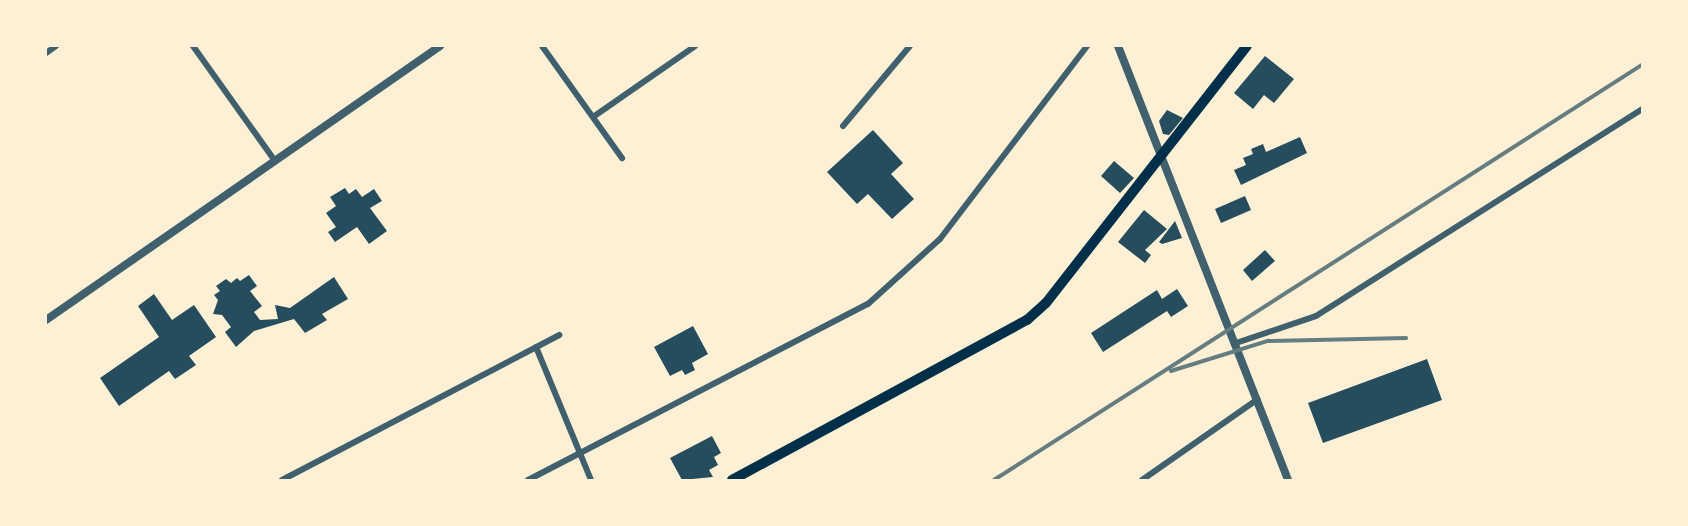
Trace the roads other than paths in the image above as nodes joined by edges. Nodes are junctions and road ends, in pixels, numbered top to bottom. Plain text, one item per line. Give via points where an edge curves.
1 (57, 46) edge
2 (193, 46) edge
3 (440, 46) edge
4 (542, 46) edge
5 (695, 46) edge
6 (910, 46) edge
7 (1087, 46) edge
8 (1118, 46) edge
9 (1247, 46) edge
10 (46, 53) edge
11 (1643, 109) edge
12 (593, 117) junction
13 (843, 126) dead end
14 (1164, 153) junction
15 (622, 158) dead end
16 (275, 160) junction
17 (46, 320) edge
18 (559, 335) dead end
19 (1237, 343) junction
20 (536, 347) junction
21 (1259, 398) junction
22 (582, 451) junction
23 (282, 481) edge
24 (528, 481) edge
25 (591, 481) edge
26 (732, 481) edge
27 (1142, 481) edge
28 (1288, 481) edge

1 - 10 street
2 - 16 street
3 - 16 street
4 - 12 street
5 - 12 street
6 - 13 street
7 - 22 street via 984,187 897,282 869,304
8 - 14 street
9 - 14 main road
11 - 19 street via 1316,316
12 - 15 street
14 - 19 street
14 - 26 main road via 1046,303 1027,320
16 - 17 street
18 - 20 street
19 - 21 street
20 - 22 street
20 - 23 street
21 - 27 street
21 - 28 street
22 - 24 street
22 - 25 street

